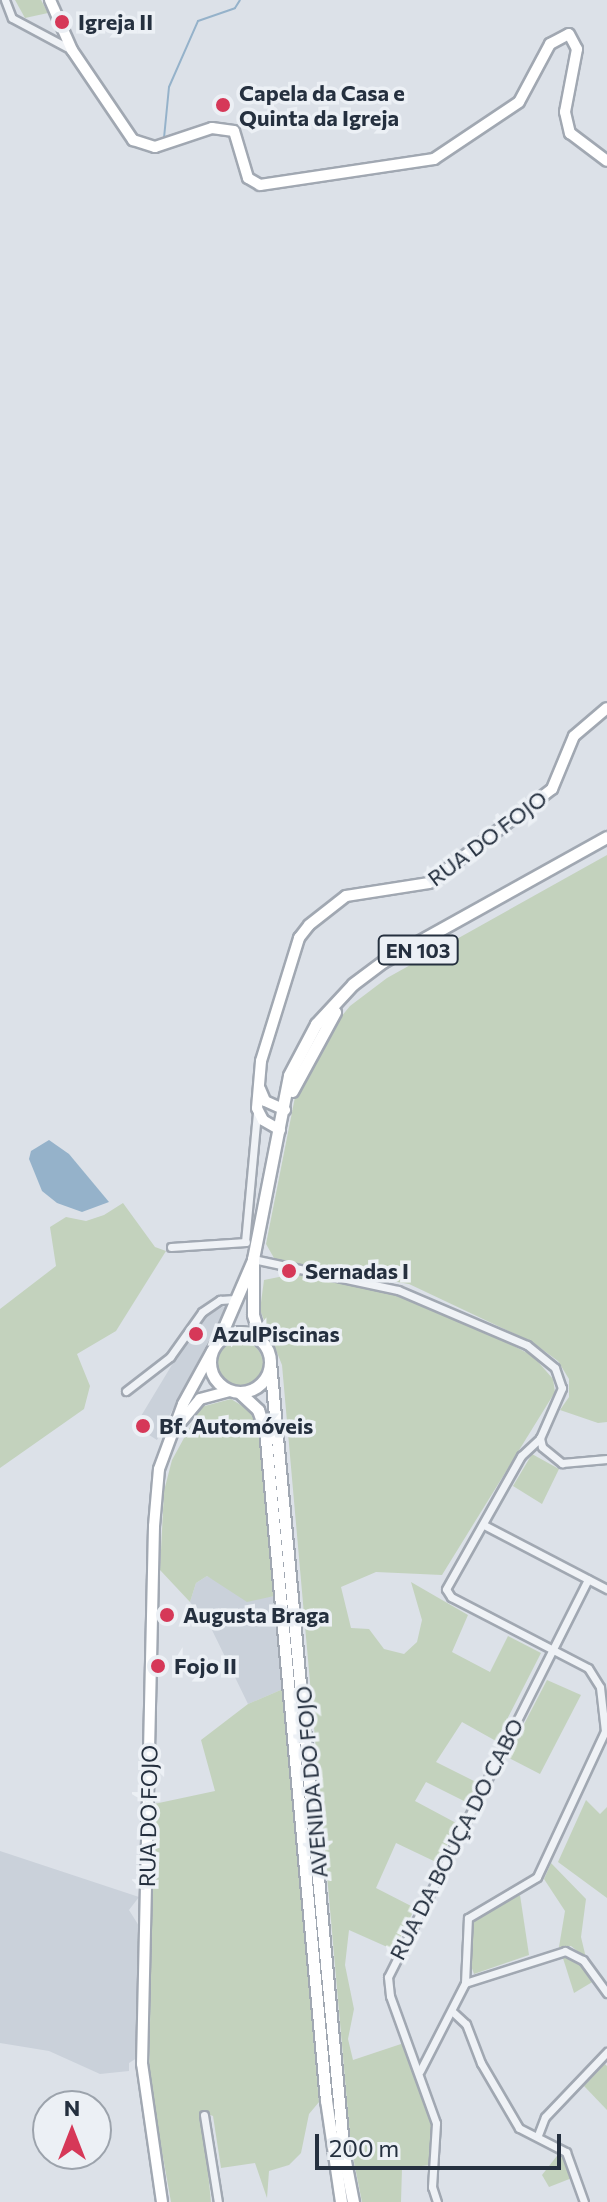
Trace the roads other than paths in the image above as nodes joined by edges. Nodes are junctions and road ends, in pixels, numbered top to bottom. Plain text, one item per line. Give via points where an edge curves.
1 (5, 0) edge
2 (50, 0) edge
3 (72, 50) junction
4 (607, 161) edge
5 (607, 708) edge
6 (607, 837) edge
7 (607, 845) edge
8 (258, 1084) junction
9 (257, 1108) junction
10 (285, 1110) junction
11 (280, 1130) junction
12 (250, 1244) junction
13 (171, 1247) dead end
14 (253, 1259) junction
15 (235, 1299) junction
16 (261, 1341) junction
17 (215, 1346) junction
18 (270, 1362) junction
19 (126, 1391) dead end
20 (235, 1392) junction
21 (175, 1431) junction
22 (540, 1438) junction
23 (607, 1459) edge
24 (484, 1525) junction
25 (588, 1579) junction
26 (607, 1589) edge
27 (552, 1649) junction
28 (605, 1748) edge
29 (465, 1983) junction
30 (607, 1993) edge
31 (454, 2013) junction
32 (607, 2052) edge
33 (420, 2071) junction
34 (204, 2115) dead end
35 (538, 2135) junction
36 (162, 2202) edge
37 (218, 2202) edge
38 (341, 2202) edge
39 (353, 2202) edge
40 (437, 2202) edge
41 (584, 2202) edge

1 - 3 street via 12,18
2 - 3 main road
3 - 4 main road via 133,140 155,147 212,128 234,131 248,178 260,185 416,166 434,159 519,102 550,44 569,34 577,49 565,112 570,133
5 - 8 main road, RUA DO FOJO via 574,736 552,789 429,883 346,896 309,925 299,938
6 - 10 main road, EN 103 via 400,952 353,984 298,1052
7 - 10 main road, EN 103 via 360,987 319,1035
8 - 9 main road, RUA DO FOJO
8 - 10 main road via 265,1101
9 - 11 main road via 263,1120
9 - 12 street
10 - 11 main road, EN 103
11 - 12 main road, EN 103
12 - 13 street
12 - 14 main road, EN 103
14 - 15 main road, EN 103
14 - 16 main road, EN 103 via 253,1314
14 - 22 street via 398,1290 527,1345 555,1368 562,1388
15 - 17 main road, EN 103
15 - 19 street via 220,1300 202,1312 170,1357
16 - 17 main road via 244,1332
16 - 18 main road, AVENIDA DO FOJO / EN 103
17 - 20 main road, AVENIDA DO FOJO via 211,1370
17 - 21 main road, RUA DO FOJO / EN 103 via 183,1404
18 - 20 main road, EN 103 via 265,1380
18 - 39 main road, AVENIDA DO FOJO via 344,2156
20 - 21 main road, RUA DO FOJO / EN 103 via 200,1399
20 - 38 main road, AVENIDA DO FOJO via 258,1410 265,1429 326,2104
21 - 36 main road, RUA DO FOJO / EN 103 via 159,1469 154,1526 142,2064
22 - 23 street via 547,1454 562,1463
22 - 24 street via 521,1456
24 - 25 street
24 - 27 street via 448,1578 448,1594
25 - 26 street
25 - 27 street, RUA DA BOUÇA DO CABO
27 - 28 street via 596,1678 606,1718
27 - 33 street, RUA DA BOUÇA DO CABO via 388,1977 390,1996
28 - 29 street via 532,1882 468,1918
29 - 30 street via 565,1951 583,1960
29 - 31 street
31 - 33 street
31 - 35 street via 466,2024 481,2063 519,2128
32 - 35 street via 545,2117
33 - 40 street, RUA DA BOUÇA DO CABO via 437,2132 432,2187
34 - 37 street
35 - 41 street via 566,2152

